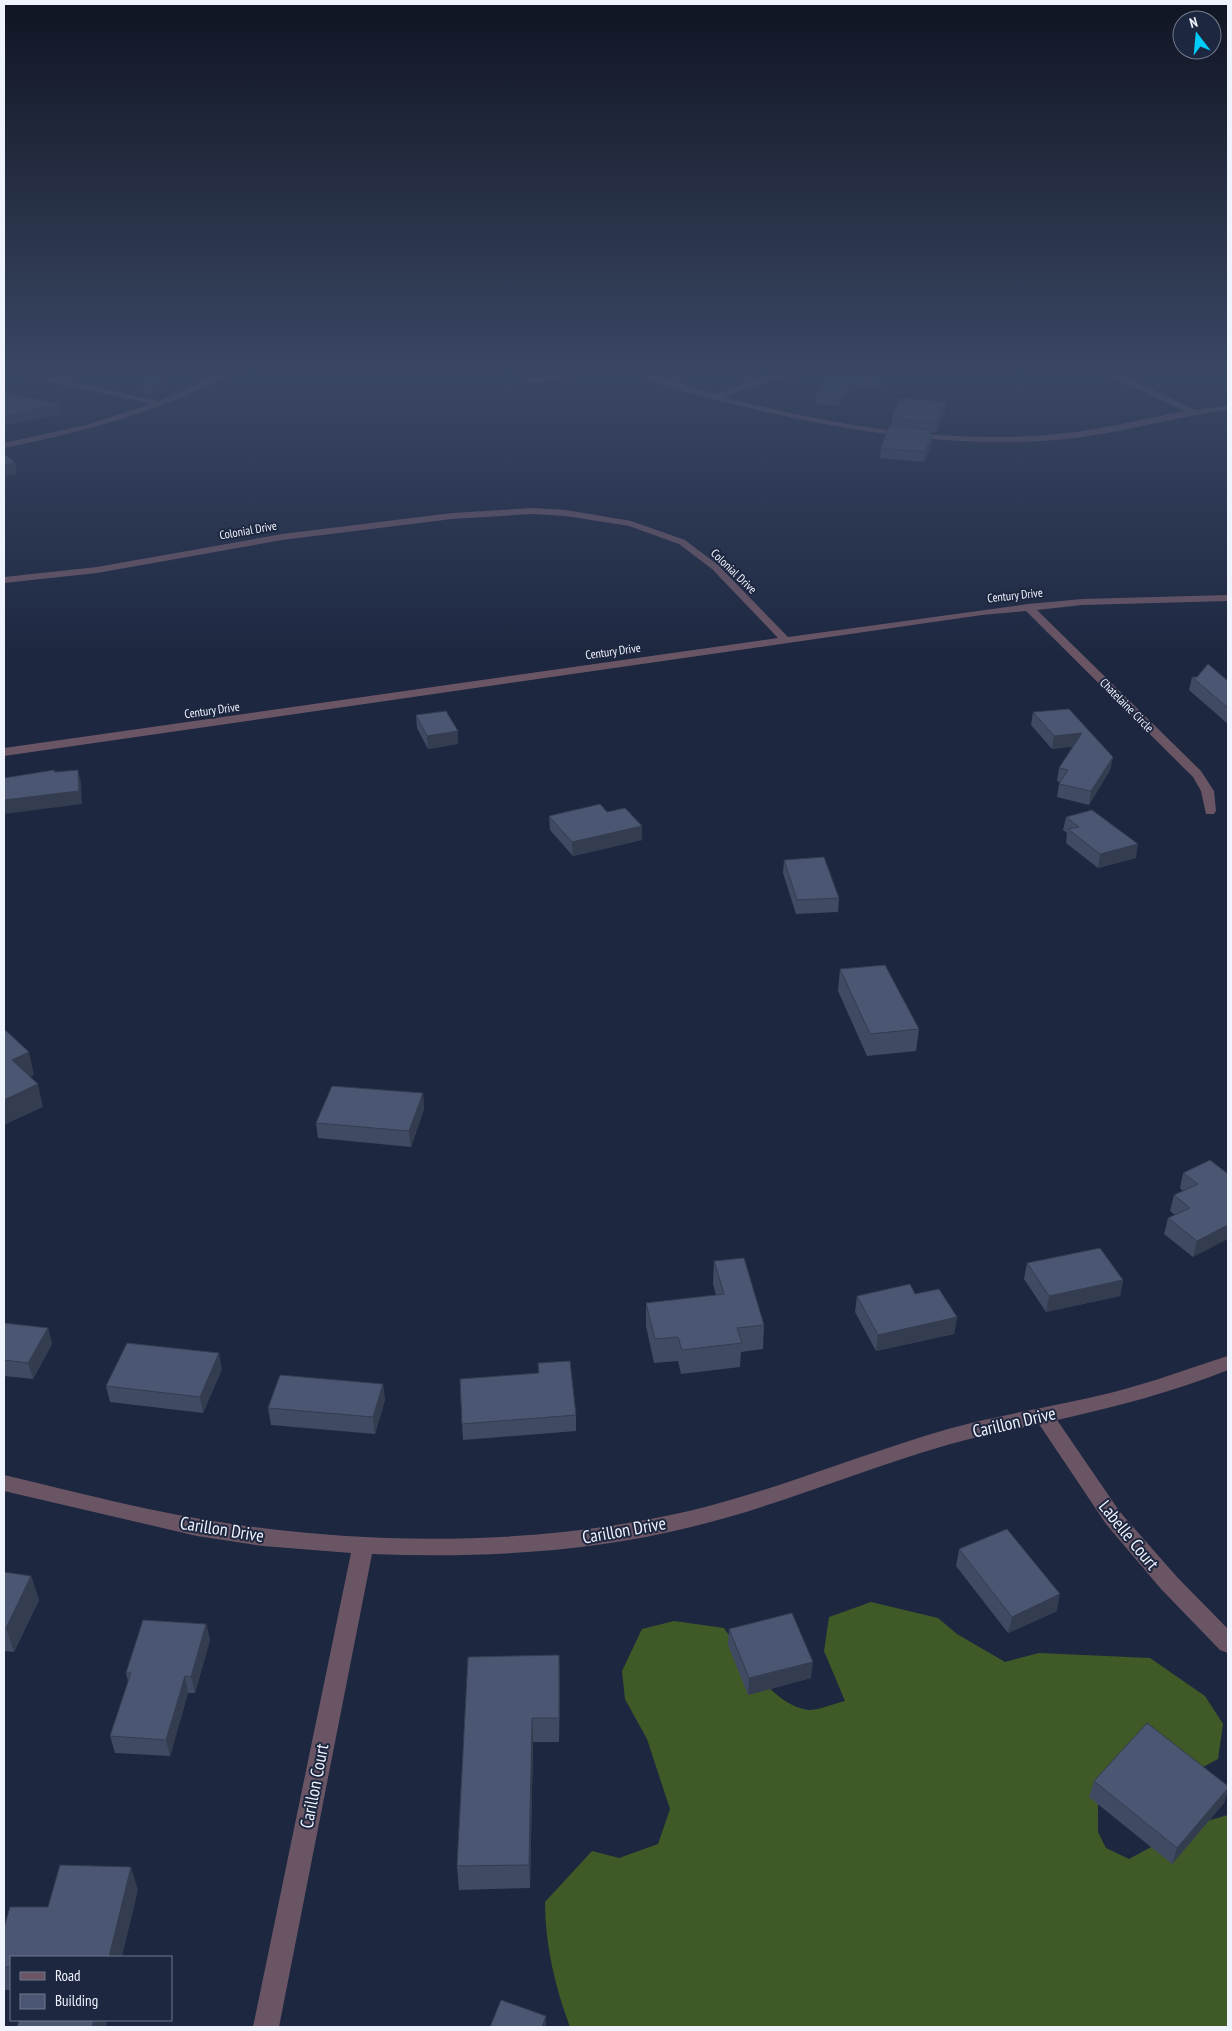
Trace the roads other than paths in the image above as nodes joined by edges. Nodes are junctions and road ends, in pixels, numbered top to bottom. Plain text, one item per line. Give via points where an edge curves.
1 (4, 580) edge
2 (1228, 598) edge
3 (1028, 607) junction
4 (785, 640) junction
5 (4, 752) edge
6 (1210, 811) dead end
7 (1228, 1362) edge
8 (1044, 1416) junction
9 (4, 1483) edge
10 (362, 1544) junction
11 (1228, 1643) edge
12 (266, 2027) edge

1 - 4 street, Colonial Drive via 97,570 255,541 452,516 566,513 632,524 682,542 715,567
2 - 3 street, Century Drive via 1141,599
3 - 4 street, Century Drive
3 - 6 street, Chatelaine Circle via 1197,774 1211,798
4 - 5 street, Century Drive
7 - 8 street, Carillon Drive via 1193,1377
8 - 10 street, Carillon Drive via 958,1435 744,1505 653,1527 572,1539 472,1547
8 - 11 street, Labelle Court via 1112,1518
9 - 10 street, Carillon Drive via 174,1522 262,1537
10 - 12 street, Carillon Court

